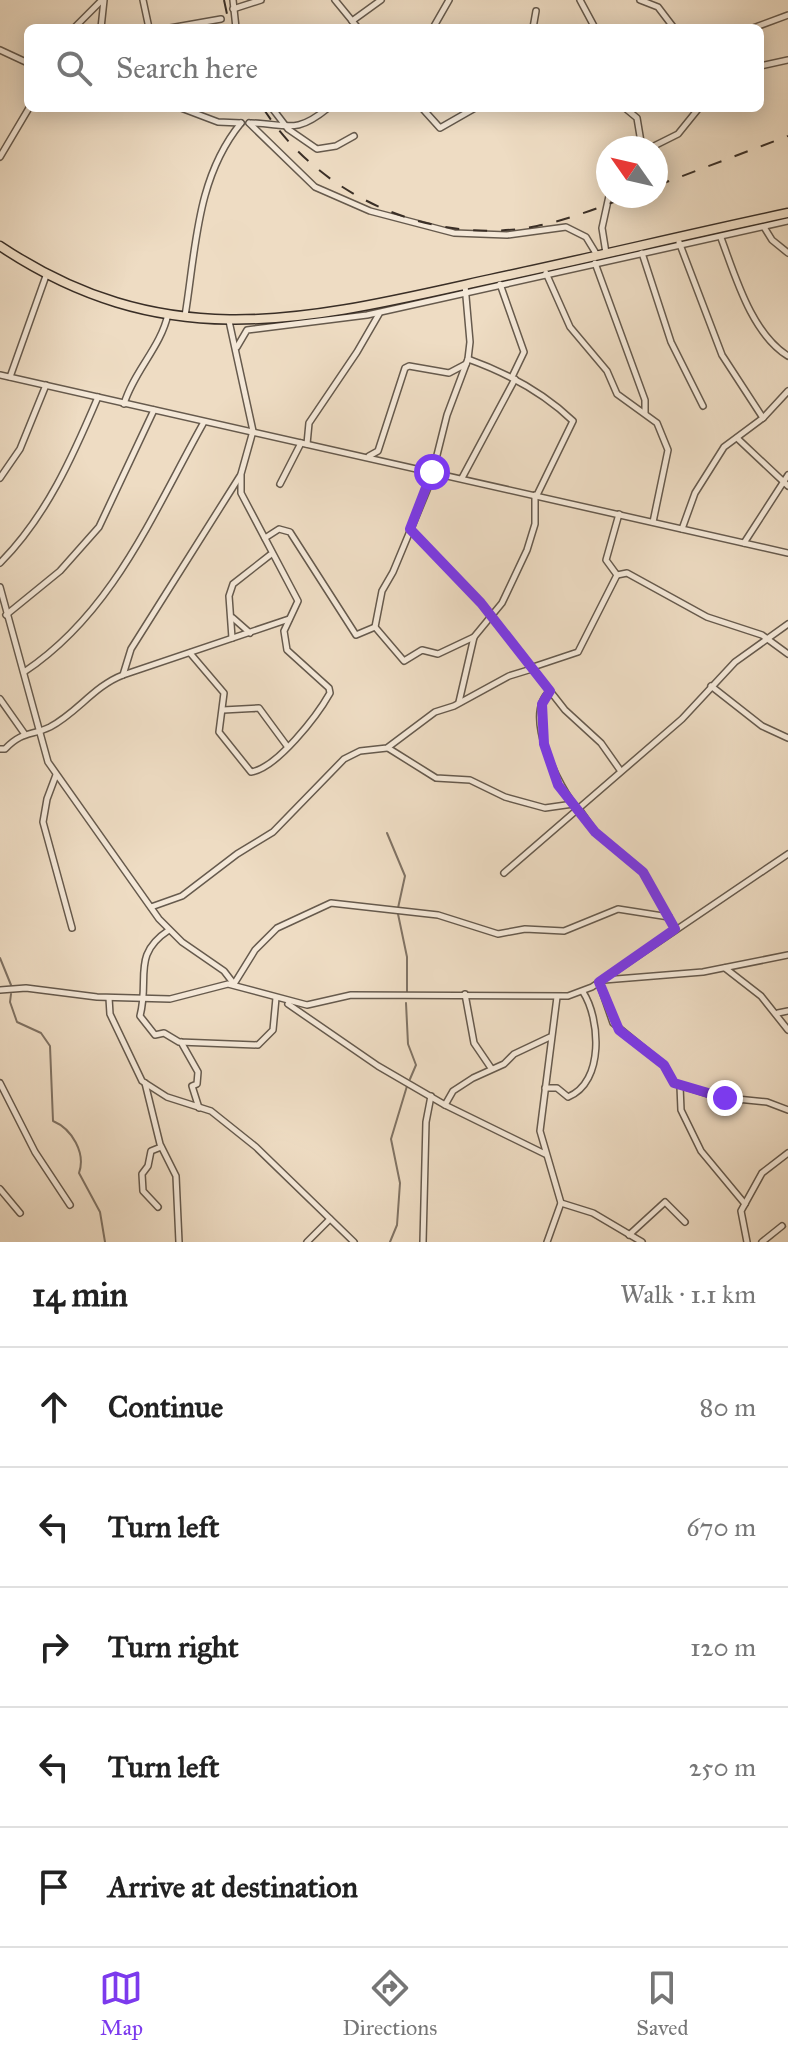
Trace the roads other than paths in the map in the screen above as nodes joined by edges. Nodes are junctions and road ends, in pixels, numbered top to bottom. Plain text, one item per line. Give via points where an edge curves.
1 (103, 0) edge
2 (143, 0) edge
3 (233, 0) edge
4 (261, 0) edge
5 (335, 0) edge
6 (381, 0) edge
7 (449, 0) edge
8 (580, 0) edge
9 (640, 0) edge
10 (233, 9) junction
11 (536, 11) dead end
12 (788, 15) edge
13 (221, 19) dead end
14 (352, 21) junction
15 (78, 24) edge
16 (101, 24) edge
17 (148, 24) edge
18 (193, 24) edge
19 (235, 24) edge
20 (355, 24) edge
21 (435, 24) edge
22 (534, 24) edge
23 (593, 24) edge
24 (671, 24) edge
25 (764, 24) edge
26 (0, 50) edge
27 (788, 60) edge
28 (24, 61) edge
29 (764, 65) edge
30 (27, 112) edge
31 (192, 112) edge
32 (275, 112) edge
33 (323, 112) edge
34 (426, 112) edge
35 (468, 112) edge
36 (630, 112) edge
37 (696, 112) edge
38 (241, 123) junction
39 (249, 123) junction
40 (288, 129) junction
41 (354, 136) dead end
42 (640, 136) edge
43 (668, 139) edge
44 (0, 157) edge
45 (606, 208) edge
46 (788, 213) edge
47 (788, 221) edge
48 (761, 223) junction
49 (721, 238) junction
50 (679, 241) junction
51 (1, 250) edge
52 (642, 253) junction
53 (788, 253) edge
54 (600, 258) junction
55 (47, 273) junction
56 (546, 273) junction
57 (500, 284) junction
58 (465, 289) junction
59 (379, 313) junction
60 (168, 314) junction
61 (185, 317) junction
62 (229, 321) junction
63 (236, 348) junction
64 (788, 356) edge
65 (467, 361) junction
66 (0, 375) edge
67 (10, 377) junction
68 (514, 378) junction
69 (46, 385) junction
70 (788, 391) edge
71 (98, 397) junction
72 (124, 404) junction
73 (703, 406) dead end
74 (154, 410) junction
75 (645, 413) junction
76 (763, 418) junction
77 (204, 422) junction
78 (253, 431) junction
79 (737, 438) junction
80 (304, 443) junction
81 (368, 457) junction
82 (432, 472) junction
83 (241, 474) junction
84 (0, 478) edge
85 (462, 478) junction
86 (787, 480) edge
87 (280, 484) dead end
88 (536, 495) junction
89 (619, 514) junction
90 (653, 522) junction
91 (410, 529) junction
92 (682, 529) junction
93 (265, 538) junction
94 (744, 543) junction
95 (788, 553) edge
96 (270, 555) junction
97 (0, 563) edge
98 (617, 575) junction
99 (0, 587) edge
100 (6, 615) junction
101 (492, 616) junction
102 (294, 617) junction
103 (232, 618) junction
104 (788, 624) edge
105 (375, 627) junction
106 (250, 633) junction
107 (474, 637) junction
108 (232, 638) junction
109 (767, 639) junction
110 (190, 653) junction
111 (788, 654) edge
112 (534, 668) junction
113 (24, 672) junction
114 (123, 675) junction
115 (711, 686) junction
116 (550, 691) junction
117 (0, 699) edge
118 (459, 703) junction
119 (223, 710) junction
120 (37, 730) junction
121 (24, 733) junction
122 (788, 738) edge
123 (287, 746) junction
124 (387, 748) junction
125 (3, 749) edge
126 (0, 757) edge
127 (620, 770) junction
128 (56, 775) junction
129 (573, 804) junction
130 (578, 810) junction
131 (788, 854) edge
132 (504, 873) dead end
133 (151, 907) junction
134 (669, 917) junction
135 (72, 928) dead end
136 (675, 929) junction
137 (169, 930) junction
138 (788, 955) edge
139 (725, 968) junction
140 (600, 981) junction
141 (234, 984) junction
142 (0, 990) edge
143 (583, 992) junction
144 (465, 994) junction
145 (557, 997) junction
146 (109, 998) junction
147 (142, 998) junction
148 (276, 998) junction
149 (285, 1002) junction
150 (788, 1011) edge
151 (778, 1013) junction
152 (788, 1030) edge
153 (550, 1037) junction
154 (181, 1042) junction
155 (491, 1068) junction
156 (0, 1083) edge
157 (145, 1083) junction
158 (680, 1086) junction
159 (545, 1088) junction
160 (431, 1096) junction
161 (445, 1105) junction
162 (199, 1109) junction
163 (788, 1110) edge
164 (161, 1147) junction
165 (788, 1153) edge
166 (545, 1154) junction
167 (0, 1189) edge
168 (561, 1203) junction
169 (745, 1204) junction
170 (70, 1205) dead end
171 (158, 1207) dead end
172 (20, 1213) dead end
173 (330, 1219) junction
174 (685, 1222) dead end
175 (782, 1226) dead end
176 (629, 1235) junction
177 (179, 1242) edge
178 (307, 1242) edge
179 (354, 1242) edge
180 (423, 1242) edge
181 (547, 1242) edge
182 (642, 1242) edge
183 (747, 1242) edge
184 (762, 1242) edge

1 - 15 street
1 - 16 street
2 - 17 street
3 - 10 street
4 - 10 street
5 - 14 street
6 - 14 street
7 - 21 street
8 - 23 street
9 - 24 street via 658,7
10 - 19 street
11 - 22 street
12 - 25 street
13 - 18 street
14 - 20 street
26 - 28 street
27 - 29 street
30 - 44 street
31 - 38 street via 218,122
32 - 40 street
33 - 40 street via 306,125
34 - 35 street via 440,128
36 - 42 street via 637,118
37 - 43 street
38 - 39 street
38 - 61 street via 224,147 200,205
39 - 40 street
39 - 54 street via 315,187 370,211 454,233 507,235 566,227 586,237
40 - 41 street via 319,149
45 - 54 street
46 - 48 main road
47 - 48 street
48 - 49 street
48 - 50 main road
48 - 53 street
49 - 50 street
49 - 64 street via 747,302
50 - 52 street
50 - 54 main road
50 - 76 street via 722,355
51 - 55 main road
52 - 54 street
52 - 73 street via 671,342
54 - 56 street
54 - 58 main road
54 - 75 street
55 - 60 main road via 109,299
55 - 67 street
56 - 57 street
56 - 75 street via 570,327 607,371 617,394
57 - 58 street
57 - 68 street via 524,352
58 - 59 street
58 - 62 main road via 309,317
58 - 65 street
59 - 63 street via 247,330
59 - 80 street via 309,423
60 - 61 main road
60 - 72 street
61 - 62 main road
62 - 63 street
63 - 78 street
65 - 68 street
65 - 81 street via 449,373 405,368 378,451
65 - 82 street
66 - 67 street
67 - 69 street
68 - 85 street
68 - 88 street via 573,421
69 - 71 street
69 - 84 street via 20,449
70 - 76 street
71 - 72 street
71 - 97 street via 44,507
72 - 74 street
74 - 77 street
74 - 100 street via 99,527 60,571
75 - 90 street via 657,423 668,450
76 - 79 street
77 - 78 street
77 - 113 street via 105,597 79,627
78 - 80 street
78 - 83 street
79 - 86 street
79 - 92 street via 724,447 695,493
80 - 81 street
80 - 87 street
81 - 82 street
82 - 85 street
82 - 91 street
83 - 93 street via 242,498
83 - 114 street via 131,649
85 - 88 street
86 - 94 street
88 - 89 street
88 - 101 street via 527,550
89 - 90 street
89 - 98 street via 606,560
90 - 92 street
91 - 101 street
91 - 105 street via 382,591
92 - 94 street
93 - 96 street
93 - 105 street via 279,529 290,532 356,635
94 - 95 street
96 - 102 street via 298,601
96 - 103 street via 233,584
98 - 109 street via 626,572 707,617
98 - 112 street via 578,652
99 - 100 street
100 - 113 street
101 - 107 street
101 - 112 street
102 - 106 street
102 - 123 street via 284,631 287,650 330,690 311,723
103 - 106 street
103 - 108 street
104 - 109 street
105 - 107 street via 404,661 422,650 438,654
106 - 108 street
107 - 118 street
108 - 110 street
109 - 111 street
109 - 115 street
110 - 114 street
110 - 119 street via 221,688
112 - 116 street
112 - 118 street
113 - 120 street
114 - 120 street
115 - 122 street via 762,726
115 - 127 street via 682,719
116 - 127 street
116 - 129 street via 542,704 544,744 552,773
117 - 121 street
118 - 124 street via 407,729
119 - 123 street via 259,708
119 - 123 street via 219,732 251,772
120 - 121 street
120 - 128 street
121 - 125 street
124 - 129 street via 436,778 470,780 545,808
124 - 133 street via 344,759 273,832 182,896
125 - 126 street
127 - 130 street
128 - 133 street
128 - 135 street via 43,822
129 - 130 street
130 - 132 street
130 - 134 street via 595,832 638,867
131 - 136 street
133 - 137 street
134 - 136 street
134 - 141 street via 618,909 564,931 493,933 438,915 331,903 277,928
136 - 140 street
137 - 141 street
137 - 147 street via 147,948
138 - 139 street
139 - 140 street
139 - 151 street
140 - 143 street
140 - 158 street via 619,1030 664,1065
141 - 147 street via 190,997
141 - 148 street
142 - 146 street via 58,990
143 - 145 street
143 - 159 street via 593,1011 595,1064 574,1095
144 - 145 street
144 - 149 street via 351,995 307,1005
144 - 155 street via 474,1043
145 - 153 street
146 - 147 street
146 - 157 street via 110,1014
147 - 154 street via 140,1016 155,1035 164,1033
148 - 149 street
148 - 154 street via 273,1030 262,1043 252,1047
149 - 160 street
150 - 151 street
151 - 152 street
153 - 155 street
153 - 159 street
154 - 162 street via 198,1072 192,1086
155 - 161 street via 457,1088
156 - 170 street
157 - 162 street
157 - 164 street
158 - 163 street
158 - 169 street via 681,1110 701,1151
159 - 166 street via 540,1131
160 - 161 street
160 - 180 street
161 - 166 street
162 - 173 street via 211,1111 245,1138
164 - 171 street via 151,1151 142,1174 143,1191
164 - 177 street via 176,1176
165 - 169 street via 762,1173
166 - 168 street
167 - 172 street
168 - 176 street via 593,1213
168 - 181 street
169 - 183 street via 740,1215
173 - 178 street
173 - 179 street
174 - 176 street via 665,1202
175 - 184 street
176 - 182 street

